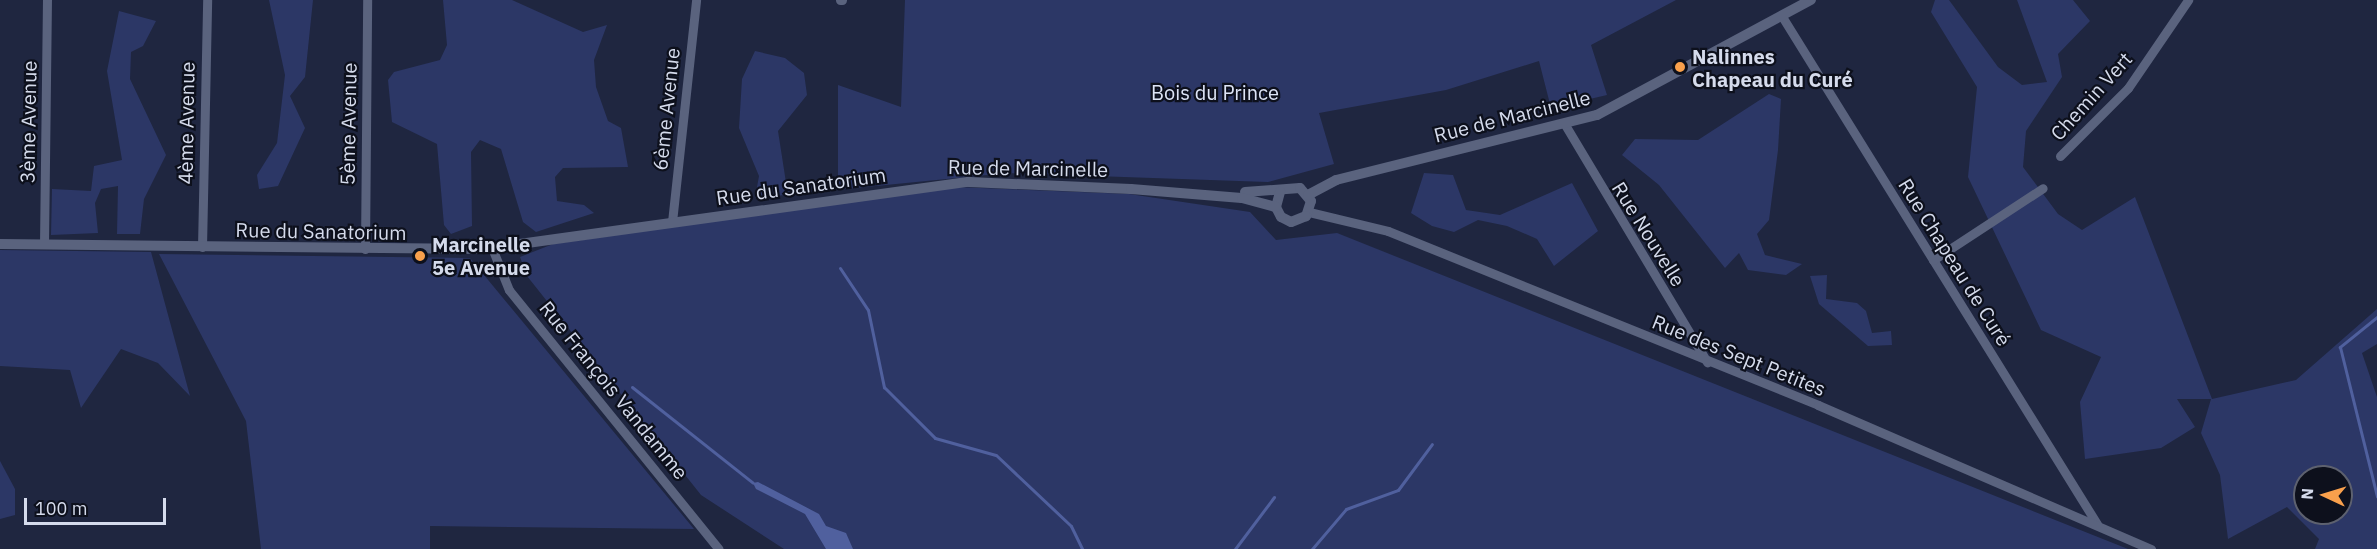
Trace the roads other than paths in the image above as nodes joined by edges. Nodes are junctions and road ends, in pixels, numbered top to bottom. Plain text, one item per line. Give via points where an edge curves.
1 (47, 0) edge
2 (207, 0) edge
3 (367, 0) edge
4 (696, 0) edge
5 (1811, 0) edge
6 (2188, 0) edge
7 (1783, 18) junction
8 (1564, 123) junction
9 (2060, 156) dead end
10 (925, 186) joint
11 (2043, 188) dead end
12 (1131, 189) junction
13 (1280, 192) junction
14 (1308, 195) junction
15 (1276, 207) junction
16 (1309, 212) junction
17 (672, 222) junction
18 (0, 243) edge
19 (44, 244) junction
20 (202, 247) junction
21 (492, 248) junction
22 (365, 249) junction
23 (1933, 260) junction
24 (1708, 362) junction
25 (2097, 525) junction
26 (719, 549) edge
27 (2151, 549) edge

1 - 19 street, 3ème Avenue
2 - 20 street, 4ème Avenue
3 - 22 street, 5ème Avenue
4 - 17 street, 6ème Avenue
5 - 7 street, Rue de Marcinelle
6 - 9 street, Chemin Vert via 2128,88
7 - 8 street, Rue de Marcinelle via 1601,113
7 - 23 street, Rue Chapeau de Curé
8 - 14 street, Rue de Marcinelle via 1336,180
8 - 24 street, Rue Nouvelle
10 - 12 street, Rue de Marcinelle via 975,182
10 - 17 street, Rue du Sanatorium
11 - 23 street
12 - 13 street, Rue de Marcinelle
12 - 15 street, Rue de Marcinelle via 1242,198
13 - 14 street, Rue de Marcinelle via 1295,186
13 - 15 street
14 - 16 street
15 - 16 street, Rue de Marcinelle via 1292,222
16 - 24 street, Rue des Sept Petites via 1378,227
17 - 21 street, Rue du Sanatorium
18 - 19 street, Rue du Sanatorium
19 - 20 street, Rue du Sanatorium
20 - 22 street, Rue du Sanatorium
21 - 22 street, Rue du Sanatorium
21 - 26 street, Rue François Vandamme via 509,290
23 - 25 street, Rue Chapeau de Curé
24 - 25 street, Rue des Sept Petites
25 - 27 street, Rue des Sept Petites

